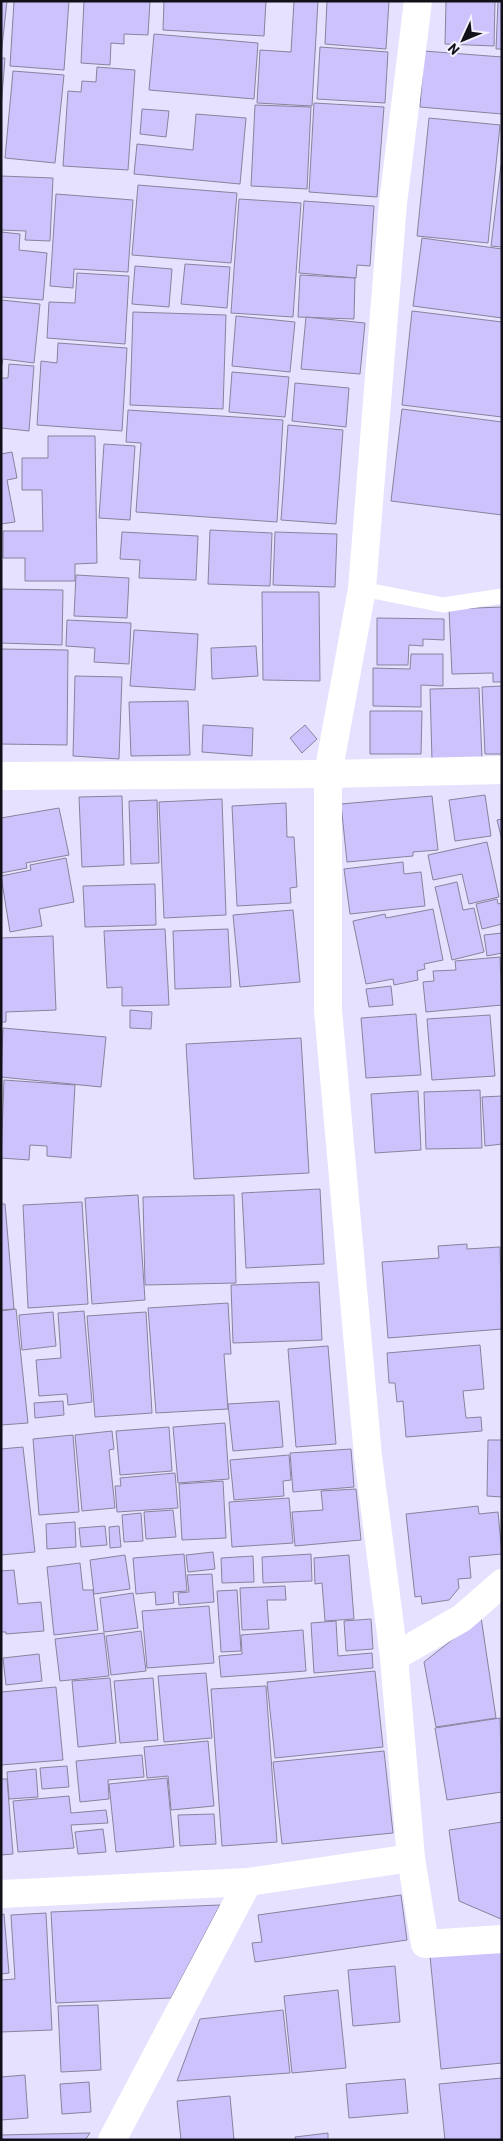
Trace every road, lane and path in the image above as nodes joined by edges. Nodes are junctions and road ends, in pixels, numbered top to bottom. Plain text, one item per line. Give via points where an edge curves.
1 (418, 1) edge
2 (362, 589) junction
3 (502, 596) edge
4 (502, 770) edge
5 (328, 774) junction
6 (1, 776) edge
7 (502, 1583) edge
8 (394, 1657) junction
9 (411, 1858) junction
10 (248, 1882) junction
11 (1, 1894) edge
12 (502, 1939) edge
13 (112, 2140) edge

1 - 2 street via 393,203
2 - 3 lane via 442,605
2 - 5 street
4 - 5 street
5 - 6 street
5 - 8 street via 328,1010 368,1456
7 - 8 street via 462,1618
8 - 9 street
9 - 10 street
9 - 12 street via 425,1944
10 - 11 street
10 - 13 street

